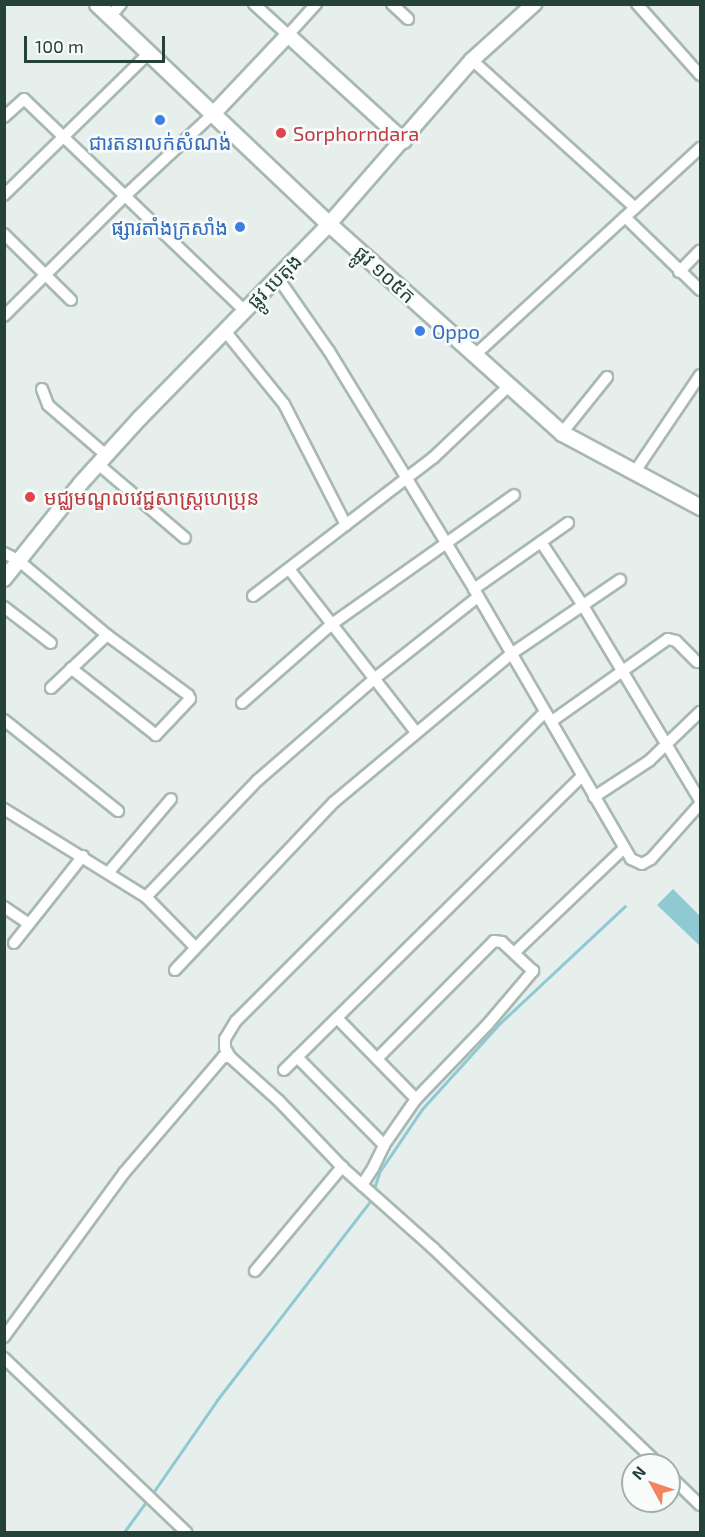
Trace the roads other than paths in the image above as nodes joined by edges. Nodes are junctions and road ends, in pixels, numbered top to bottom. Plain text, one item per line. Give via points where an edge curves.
1 (97, 4) edge
2 (121, 4) edge
3 (254, 4) edge
4 (316, 4) edge
5 (392, 4) edge
6 (534, 4) edge
7 (637, 4) edge
8 (110, 17) junction
9 (408, 19) dead end
10 (288, 35) junction
11 (149, 53) junction
12 (472, 60) junction
13 (700, 75) edge
14 (213, 114) junction
15 (4, 117) edge
16 (65, 137) junction
17 (404, 141) junction
18 (700, 148) edge
19 (4, 195) edge
20 (124, 196) junction
21 (635, 208) junction
22 (625, 217) junction
23 (329, 225) junction
24 (4, 234) edge
25 (700, 250) edge
26 (679, 272) junction
27 (46, 275) junction
28 (278, 278) junction
29 (700, 290) edge
30 (71, 300) dead end
31 (245, 311) junction
32 (4, 316) edge
33 (225, 331) junction
34 (475, 355) junction
35 (700, 375) edge
36 (607, 377) dead end
37 (509, 386) junction
38 (42, 389) dead end
39 (561, 433) junction
40 (102, 460) junction
41 (634, 473) junction
42 (406, 480) junction
43 (514, 495) dead end
44 (700, 507) edge
45 (568, 523) dead end
46 (346, 525) junction
47 (185, 538) dead end
48 (444, 542) junction
49 (541, 542) junction
50 (4, 553) edge
51 (18, 560) junction
52 (289, 569) junction
53 (4, 579) edge
54 (620, 580) dead end
55 (476, 593) junction
56 (254, 596) dead end
57 (582, 604) junction
58 (4, 606) edge
59 (332, 624) junction
60 (107, 635) junction
61 (51, 643) dead end
62 (512, 654) junction
63 (697, 662) dead end
64 (71, 668) junction
65 (622, 672) junction
66 (374, 679) junction
67 (51, 688) dead end
68 (243, 703) dead end
69 (700, 712) edge
70 (549, 717) junction
71 (4, 720) edge
72 (416, 732) junction
73 (666, 746) junction
74 (582, 776) junction
75 (594, 797) junction
76 (171, 799) dead end
77 (700, 802) edge
78 (4, 809) edge
79 (118, 811) dead end
80 (623, 849) junction
81 (83, 856) junction
82 (108, 873) junction
83 (146, 897) junction
84 (4, 907) edge
85 (29, 924) junction
86 (14, 943) dead end
87 (195, 946) junction
88 (515, 952) junction
89 (175, 970) dead end
90 (337, 1018) junction
91 (230, 1057) junction
92 (297, 1057) junction
93 (377, 1059) junction
94 (284, 1070) dead end
95 (416, 1100) junction
96 (384, 1145) junction
97 (342, 1167) junction
98 (364, 1186) junction
99 (255, 1271) dead end
100 (4, 1337) edge
101 (4, 1358) edge
102 (647, 1453) edge
103 (681, 1487) edge
104 (700, 1506) edge
105 (186, 1533) edge

1 - 8 main road, ផ្លូវ ១០៥ក
2 - 8 street
3 - 10 street
4 - 10 street
5 - 9 street
6 - 12 street, ផ្លូវ បេតុង
7 - 13 street
8 - 11 main road, ផ្លូវ ១០៥ក
10 - 14 street
10 - 17 street
11 - 14 main road, ផ្លូវ ១០៥ក
11 - 16 street
12 - 17 street, ផ្លូវ បេតុង
12 - 21 street
14 - 20 street
14 - 23 main road, ផ្លូវ ១០៥ក
15 - 16 street via 24,99
16 - 19 street
16 - 20 street
17 - 23 street, ផ្លូវ បេតុង
18 - 21 street
20 - 27 street
20 - 31 street
21 - 22 street
22 - 26 street
22 - 34 street
23 - 28 street, ផ្លូវ បេតុង
23 - 34 main road, ផ្លូវ ១០៥ក
24 - 27 street
25 - 26 street
26 - 29 street
27 - 30 street
27 - 32 street
28 - 31 street, ផ្លូវ បេតុង
28 - 42 street via 330,351
31 - 33 street, ផ្លូវ បេតុង
33 - 40 street, ផ្លូវ បេតុង
33 - 46 street via 284,404
34 - 37 main road, ផ្លូវ ១០៥ក
35 - 41 street
36 - 39 street
37 - 39 main road, ផ្លូវ ១០៥ក
37 - 42 street
38 - 40 street via 48,405
39 - 41 main road, ផ្លូវ ១០៥ក
40 - 47 street
40 - 51 street, ផ្លូវ បេតុង
41 - 44 main road, ផ្លូវ ១០៥ក
42 - 46 street
42 - 48 street
43 - 48 street
45 - 49 street
46 - 52 street
48 - 55 street
48 - 59 street
49 - 55 street
49 - 57 street
50 - 51 street
51 - 53 street, ផ្លូវ បេតុង
51 - 60 street
52 - 56 street
52 - 59 street
54 - 57 street
55 - 62 street
55 - 66 street
57 - 62 street
57 - 65 street
58 - 61 street
59 - 66 street
59 - 68 street
60 - 64 street
60 - 64 street via 190,697 156,735
62 - 70 street
62 - 72 street
63 - 65 street via 676,641 668,639
64 - 67 street
65 - 70 street
65 - 73 street
66 - 72 street
66 - 83 street via 258,780
69 - 73 street
70 - 74 street
70 - 91 street via 236,1021 225,1039
71 - 79 street
72 - 87 street via 334,802
73 - 75 street
73 - 77 street
74 - 75 street
74 - 90 street
75 - 80 street
76 - 82 street
77 - 80 street via 651,859 635,863
78 - 81 street
80 - 88 street
81 - 82 street
81 - 85 street
82 - 83 street
83 - 87 street
84 - 85 street
85 - 86 street
87 - 89 street
88 - 93 street via 499,940 492,943
88 - 95 street via 533,971 531,976
90 - 92 street
90 - 93 street
91 - 97 street
91 - 100 street via 223,1058 124,1173
92 - 94 street
92 - 96 street
93 - 95 street
95 - 96 street
96 - 98 street
97 - 98 street
97 - 99 street
98 - 102 street
101 - 105 street
103 - 104 street

